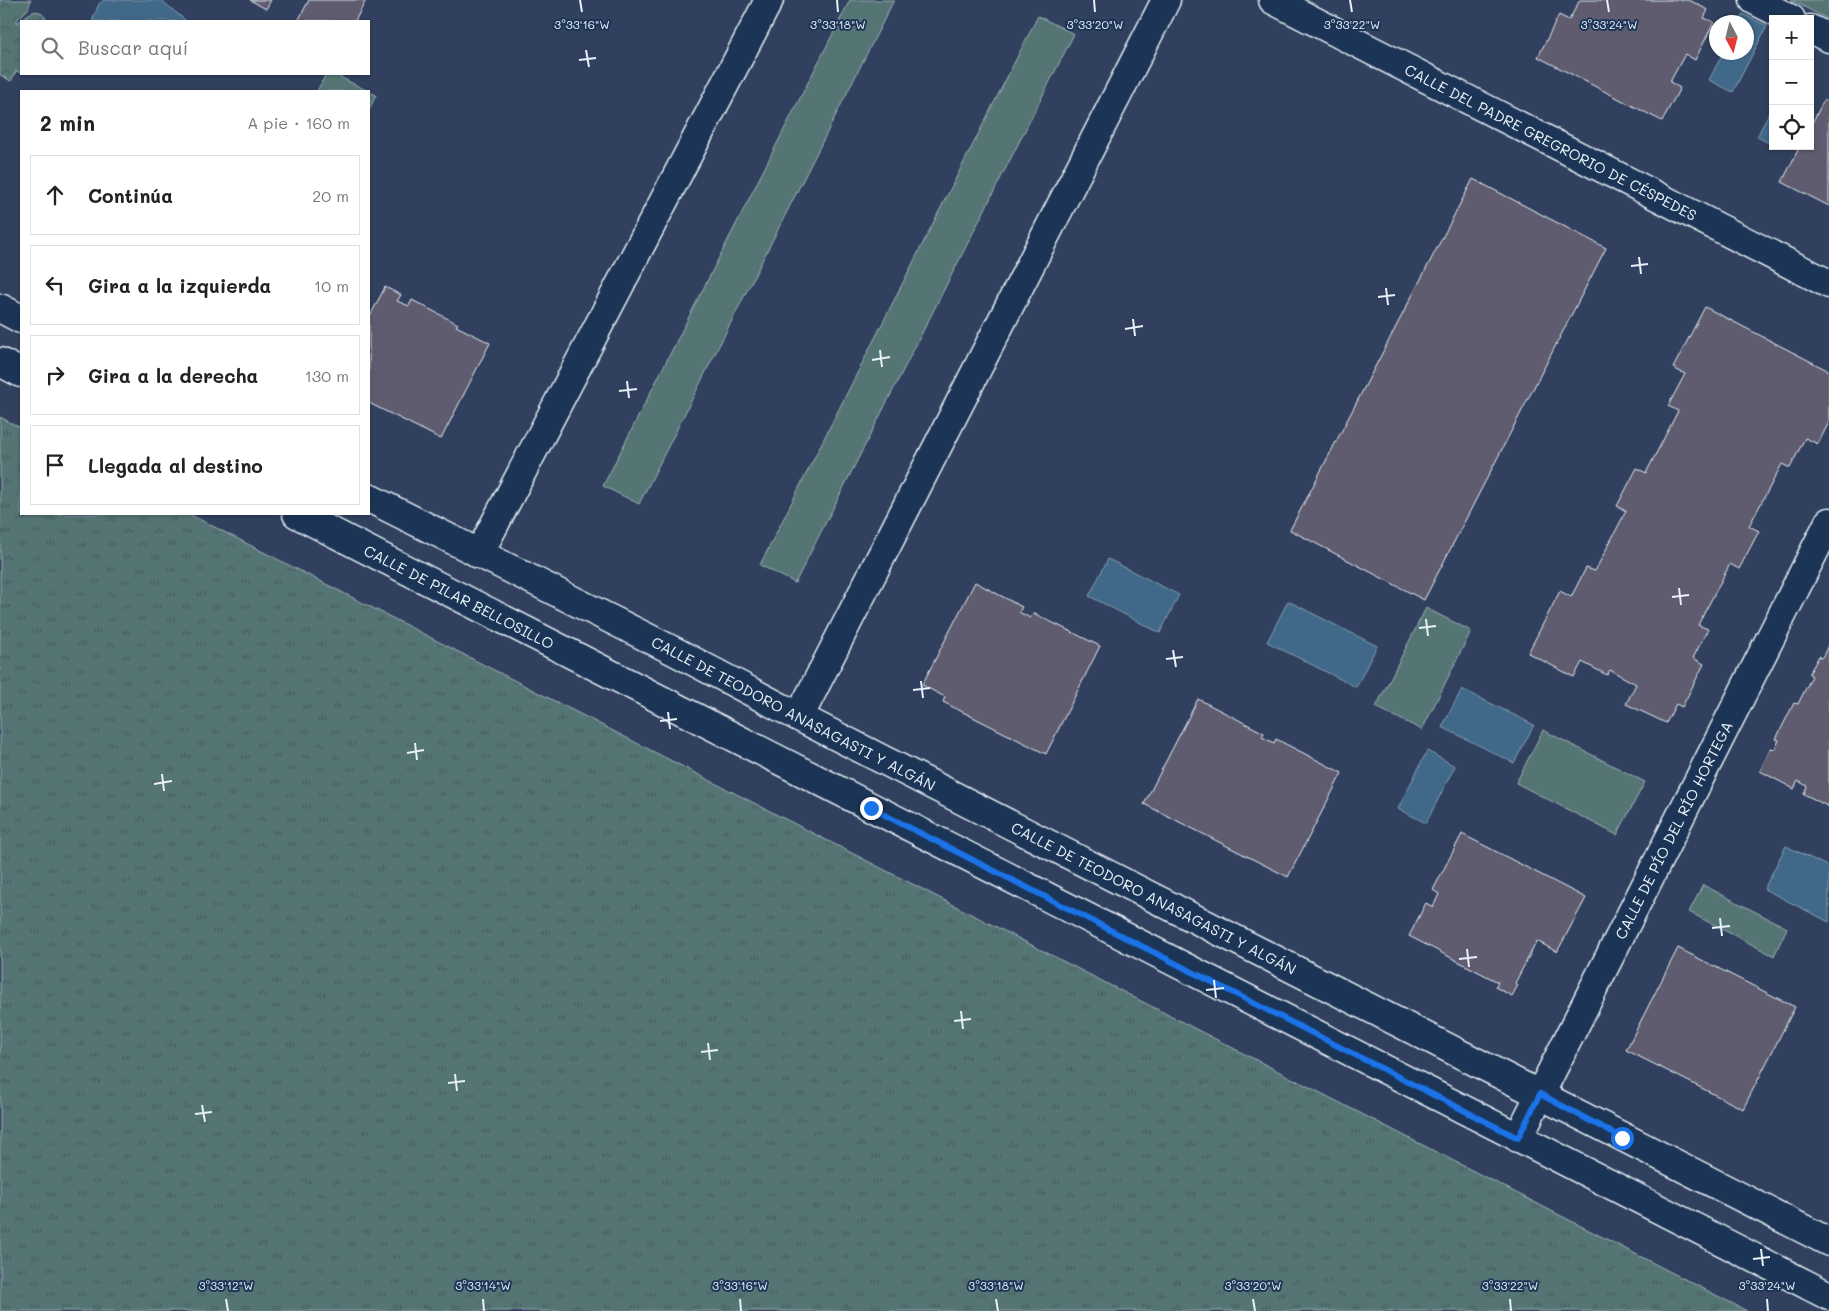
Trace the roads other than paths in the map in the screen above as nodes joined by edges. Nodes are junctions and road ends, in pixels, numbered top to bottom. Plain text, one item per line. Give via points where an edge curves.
1 (769, 0) edge
2 (1166, 0) edge
3 (1273, 0) edge
4 (1754, 0) edge
5 (1783, 15) edge
6 (1814, 31) edge
7 (1829, 38) edge
8 (1829, 284) edge
9 (0, 308) edge
10 (20, 318) edge
11 (0, 362) edge
12 (20, 372) edge
13 (370, 499) edge
14 (299, 515) edge
15 (1829, 522) edge
16 (479, 554) junction
17 (799, 717) junction
18 (1540, 1094) junction
19 (1518, 1138) junction
20 (1829, 1242) edge
21 (1829, 1296) edge

1 - 16 street
2 - 17 street
3 - 8 street, CALLE DEL PADRE GREGRORIO DE CÉSPEDES
4 - 5 street
6 - 7 street
9 - 10 street
11 - 12 street
13 - 16 street
14 - 19 street, CALLE DE PILAR BELLOSILLO
15 - 18 street, CALLE DE PÍO DEL RÍO HORTEGA
16 - 17 street, CALLE DE TEODORO ANASAGASTI Y ALGÁN via 674,650
17 - 18 street, CALLE DE TEODORO ANASAGASTI Y ALGÁN
18 - 19 street, CALLE DE PÍO DEL RÍO HORTEGA
18 - 20 street, CALLE DE TEODORO ANASAGASTI Y ALGÁN
19 - 21 street

